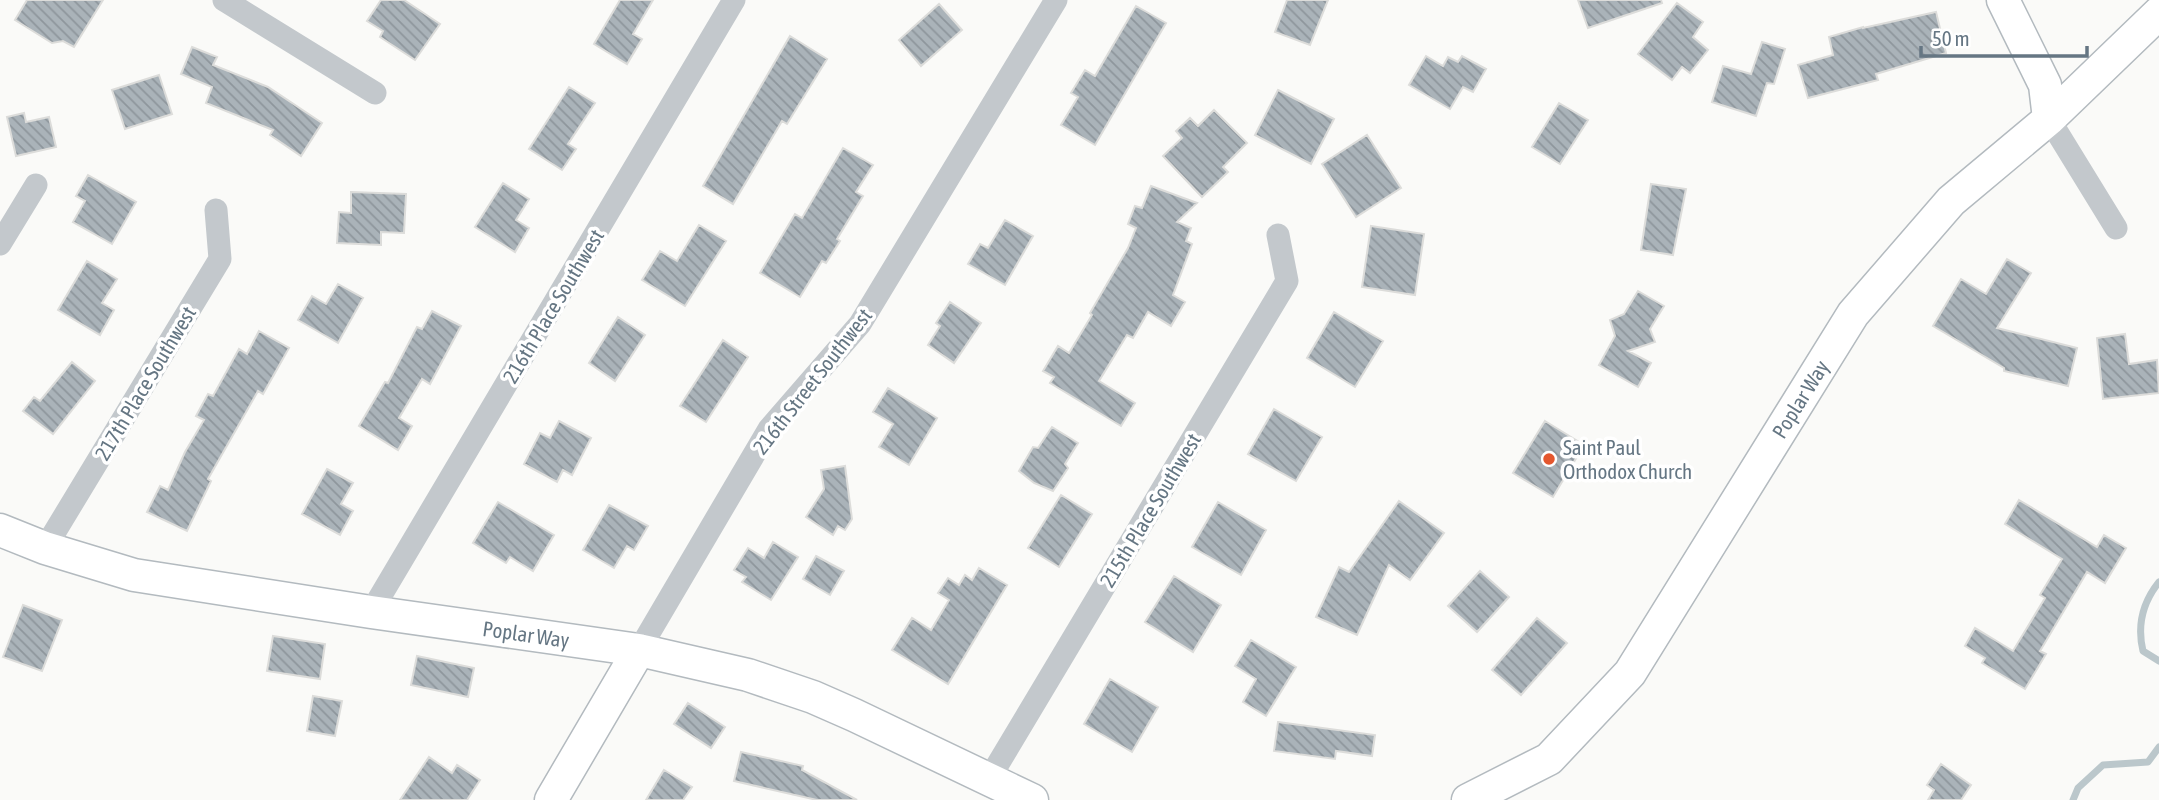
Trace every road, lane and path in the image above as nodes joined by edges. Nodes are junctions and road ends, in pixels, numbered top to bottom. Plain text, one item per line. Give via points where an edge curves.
1 (223, 0) edge
2 (734, 0) edge
3 (1056, 0) edge
4 (2003, 0) edge
5 (2159, 13) edge
6 (375, 93) dead end
7 (2049, 119) junction
8 (36, 185) dead end
9 (216, 210) dead end
10 (2116, 228) dead end
11 (1278, 235) dead end
12 (0, 244) edge
13 (0, 530) edge
14 (45, 548) junction
15 (371, 612) junction
16 (639, 650) junction
17 (989, 779) junction
18 (551, 800) edge
19 (1032, 800) edge
20 (1468, 800) edge

1 - 6 street
2 - 15 street, 216th Place Southwest
3 - 16 street, 216th Street Southwest via 860,324 769,429
4 - 7 main road via 2045,85
5 - 7 main road, Poplar Way
7 - 10 street
7 - 20 main road, Poplar Way via 1951,201 1853,314 1630,673 1549,759
8 - 12 street
9 - 14 street, 217th Place Southwest via 220,259
11 - 17 street, 215th Place Southwest via 1287,281
13 - 14 main road, Poplar Way
14 - 15 main road, Poplar Way via 134,575
15 - 16 main road, Poplar Way
16 - 17 main road, Poplar Way via 748,675 813,697
16 - 18 main road, 216th Street Southwest
17 - 19 main road, Poplar Way

